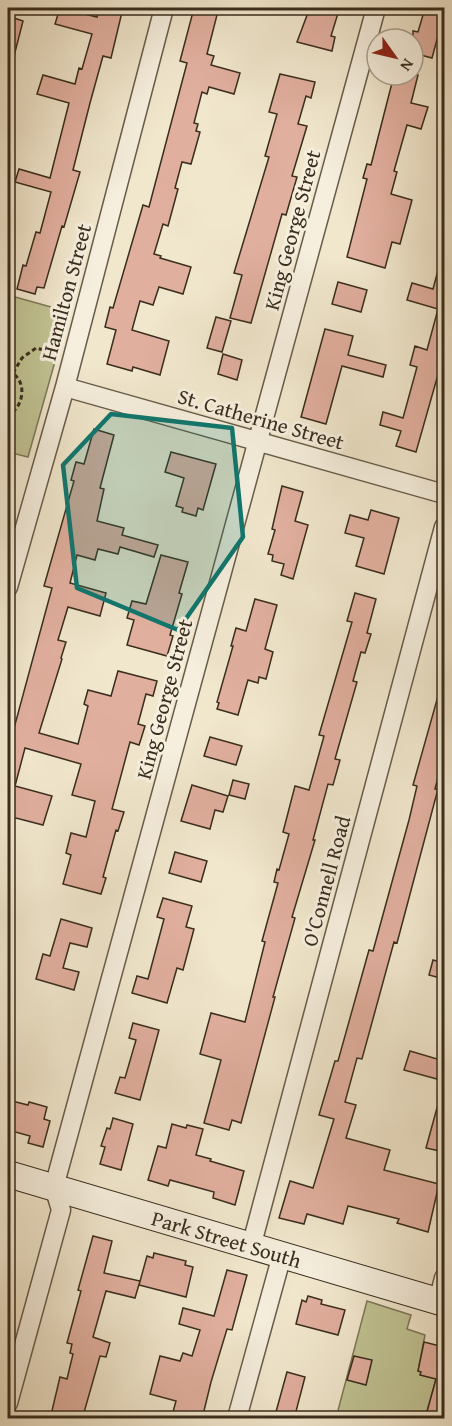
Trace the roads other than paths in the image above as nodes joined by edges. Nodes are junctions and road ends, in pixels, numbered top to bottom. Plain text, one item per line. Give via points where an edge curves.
1 (164, 8) edge
2 (376, 8) edge
3 (65, 387) junction
4 (258, 441) junction
5 (444, 494) edge
6 (444, 526) edge
7 (8, 587) edge
8 (8, 1174) edge
9 (54, 1187) junction
10 (251, 1247) junction
11 (282, 1255) junction
12 (442, 1294) edge
13 (8, 1403) edge
14 (237, 1419) edge

1 - 3 street, Hamilton Street
2 - 4 street, King George Street
3 - 4 street, St. Catherine Street
3 - 7 street, Hamilton Street
4 - 5 street, St. Catherine Street
4 - 9 street, King George Street
6 - 10 street, O'Connell Road
8 - 9 street, Park Street South
9 - 10 street, Park Street South
9 - 13 street, King George Street via 60,1210
10 - 11 street, Park Street South
11 - 12 street, Park Street South
11 - 14 street

